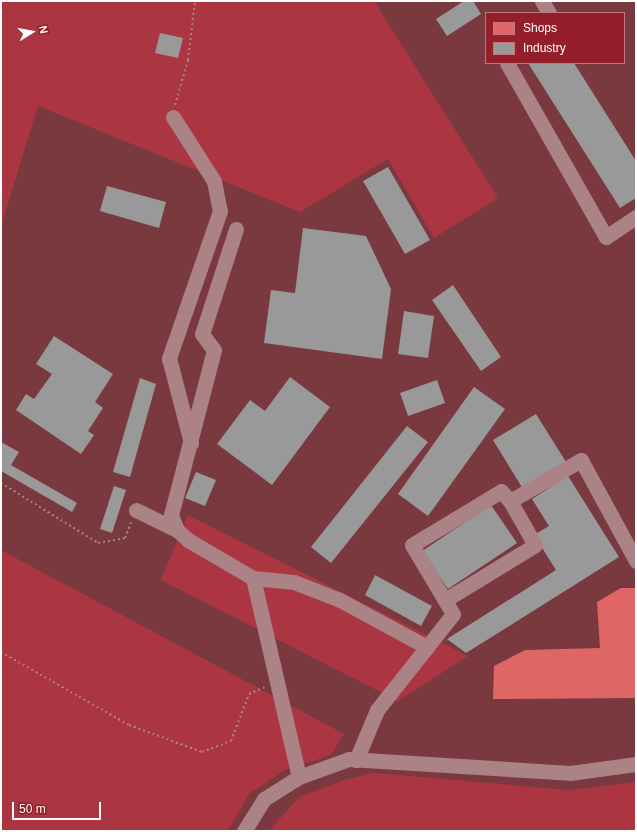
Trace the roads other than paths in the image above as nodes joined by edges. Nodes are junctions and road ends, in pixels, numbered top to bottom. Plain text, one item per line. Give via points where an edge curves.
1 (542, 1) edge
2 (548, 12) edge
3 (508, 64) edge
4 (173, 117) road end
5 (636, 217) edge
6 (236, 229) dead end
7 (192, 446) junction
8 (510, 501) junction
9 (136, 510) road end
10 (177, 530) junction
11 (636, 561) edge
12 (253, 578) junction
13 (445, 600) junction
14 (427, 646) junction
15 (356, 760) junction
16 (636, 764) edge
17 (299, 777) junction
18 (244, 831) edge

1 - 2 street
3 - 5 street via 606,238
4 - 7 street via 214,181 220,211 169,358
6 - 7 street via 202,334 214,350
7 - 10 street via 171,515
8 - 11 street via 581,460
8 - 13 street via 535,545
8 - 13 street via 501,490 412,545
9 - 10 street
10 - 12 street
12 - 14 street via 294,582 340,600
12 - 17 street via 279,681
13 - 14 street via 453,614
14 - 15 street via 377,710
15 - 16 street via 570,773
15 - 17 street
17 - 18 street via 264,799

